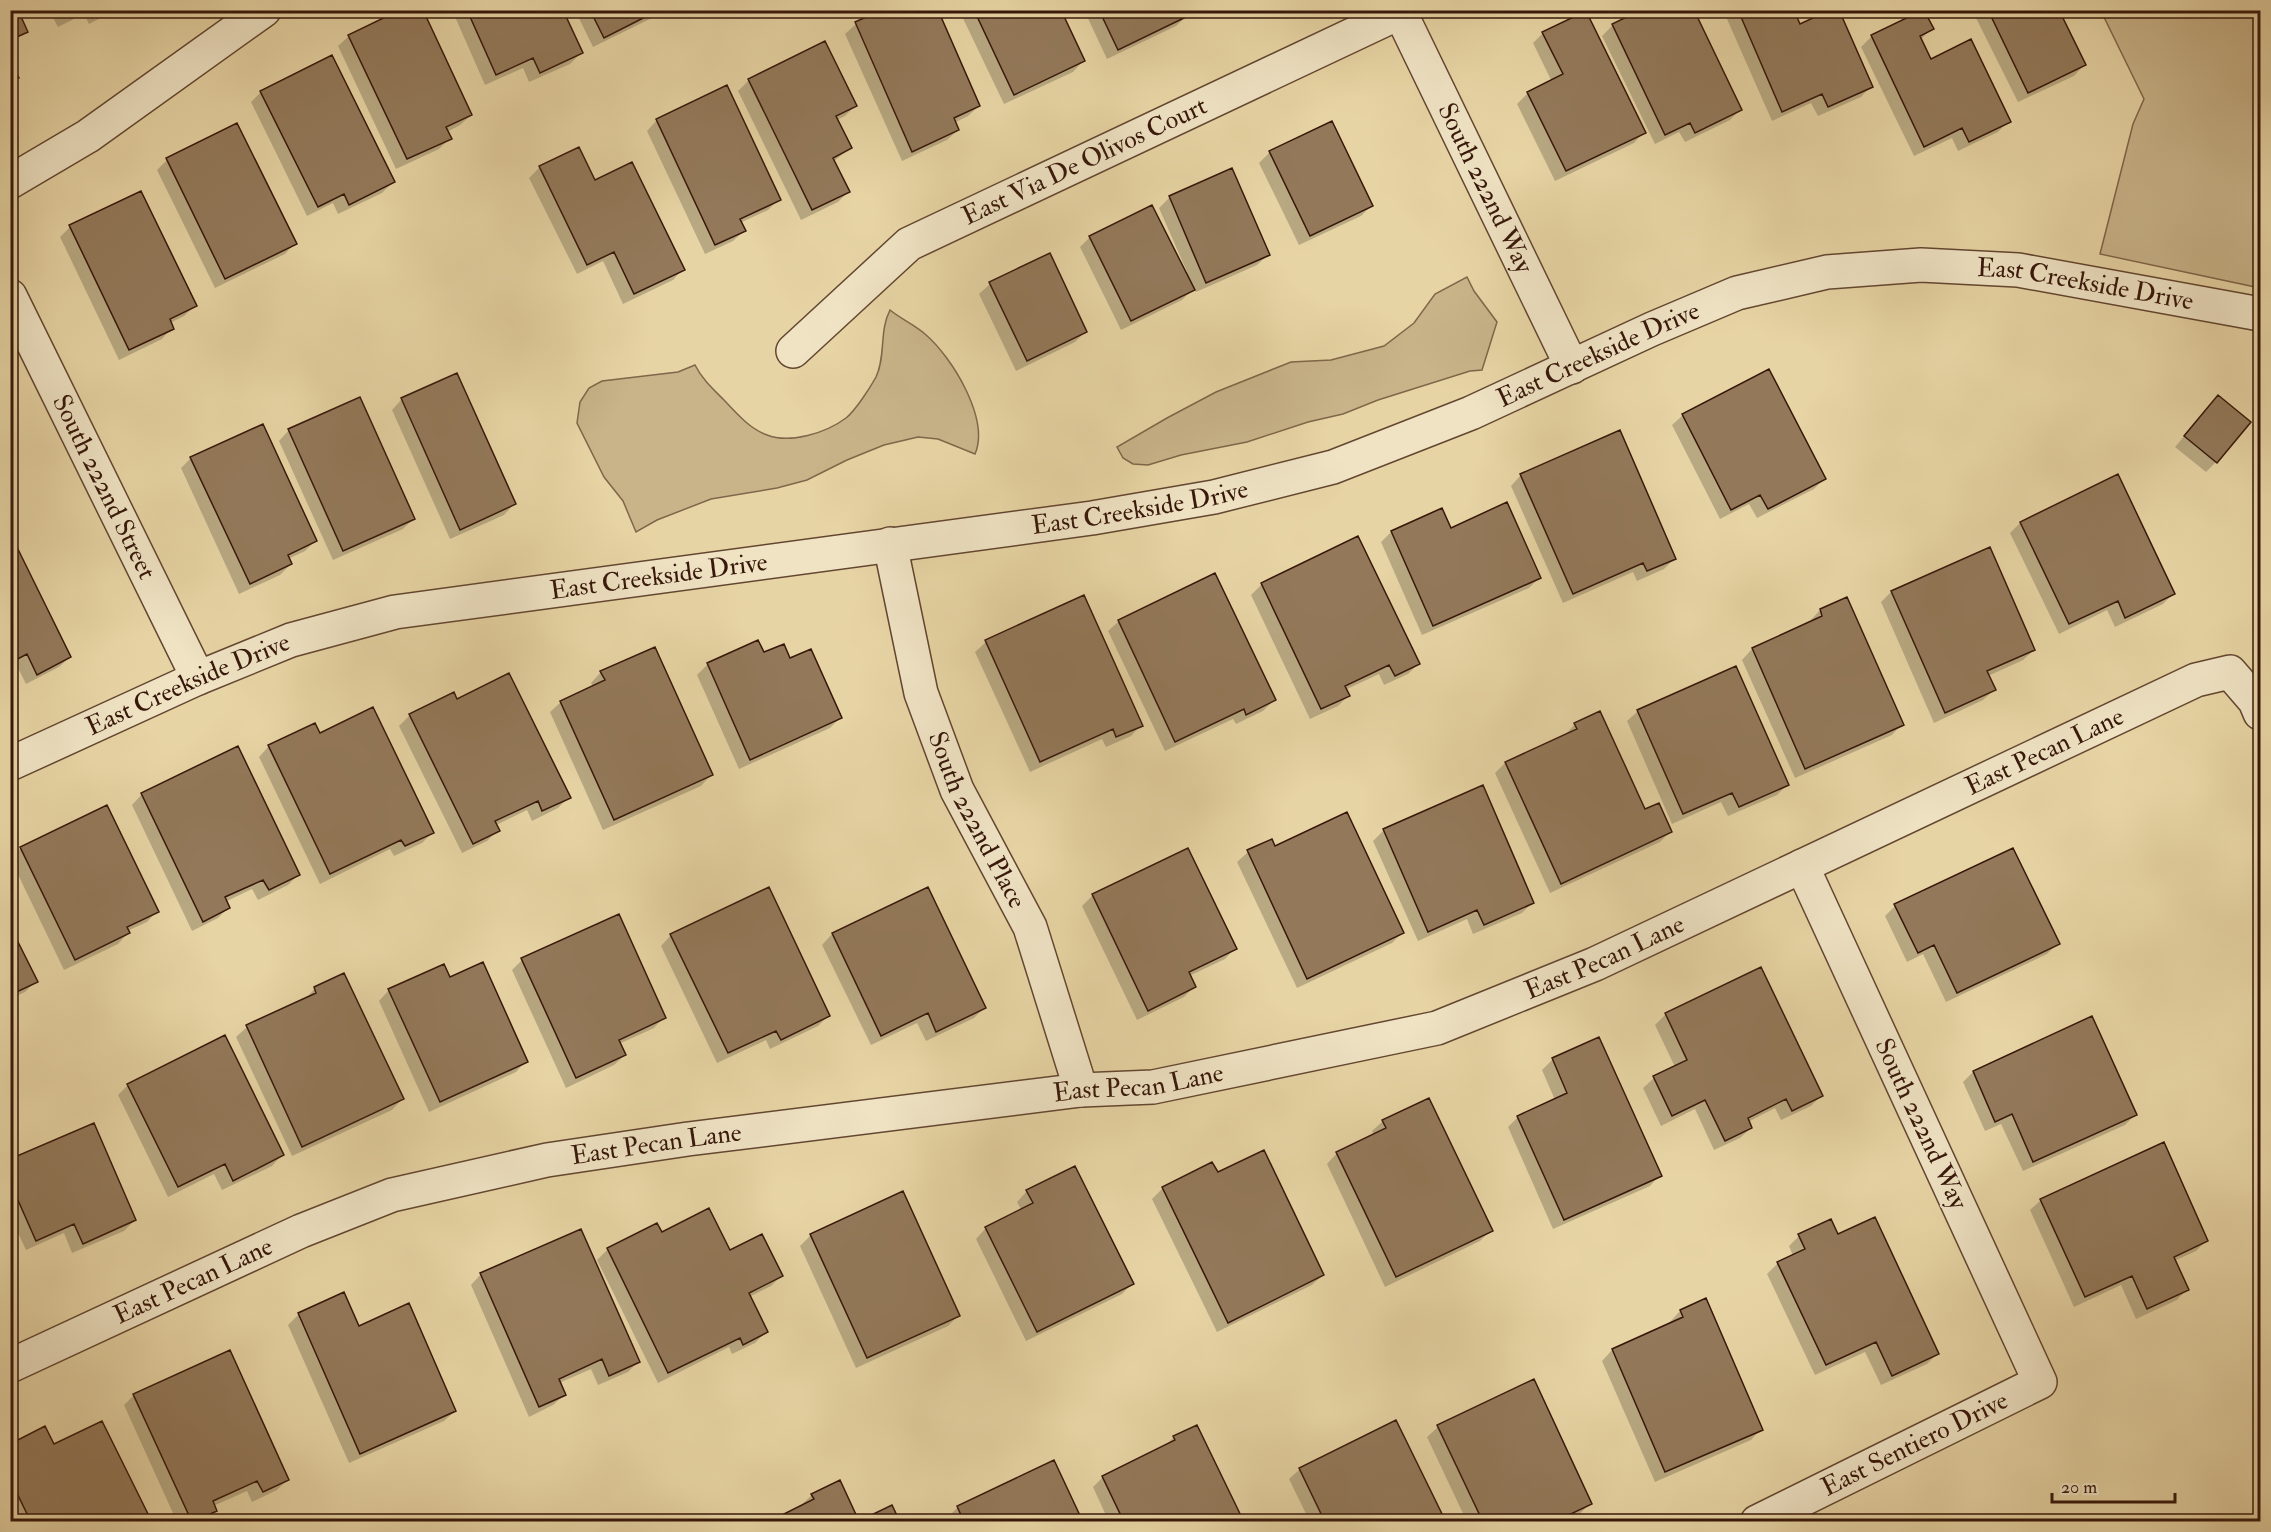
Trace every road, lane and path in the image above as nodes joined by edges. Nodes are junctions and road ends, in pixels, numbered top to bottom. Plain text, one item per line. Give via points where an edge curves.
1 (264, 10) edge
2 (1401, 11) edge
3 (10, 182) edge
4 (10, 296) edge
5 (2260, 314) edge
6 (793, 351) dead end
7 (1572, 367) junction
8 (890, 544) junction
9 (198, 678) junction
10 (2260, 713) edge
11 (10, 764) edge
12 (1802, 866) junction
13 (1081, 1090) junction
14 (10, 1366) edge
15 (2040, 1382) joint
16 (1757, 1521) edge

1 - 3 street via 87,136
2 - 6 street, East Via De Olivos Court via 909,244
2 - 7 street, South 222nd Way
4 - 9 street, South 222nd Street
5 - 7 street, East Creekside Drive via 2018,270 1922,265 1827,272 1737,293
7 - 8 street, East Creekside Drive via 1472,414 1333,467 1214,497 1092,518
8 - 9 street, East Creekside Drive via 395,612 291,640
8 - 13 street, South 222nd Place via 921,693 957,790 1030,927
9 - 11 street, East Creekside Drive
10 - 12 street, East Pecan Lane via 2255,701 2230,672 2196,680
12 - 13 street, East Pecan Lane via 1595,964 1437,1028 1153,1088
12 - 15 street, South 222nd Way
13 - 14 street, East Pecan Lane via 558,1158 392,1195 301,1231
15 - 16 street, East Sentiero Drive

